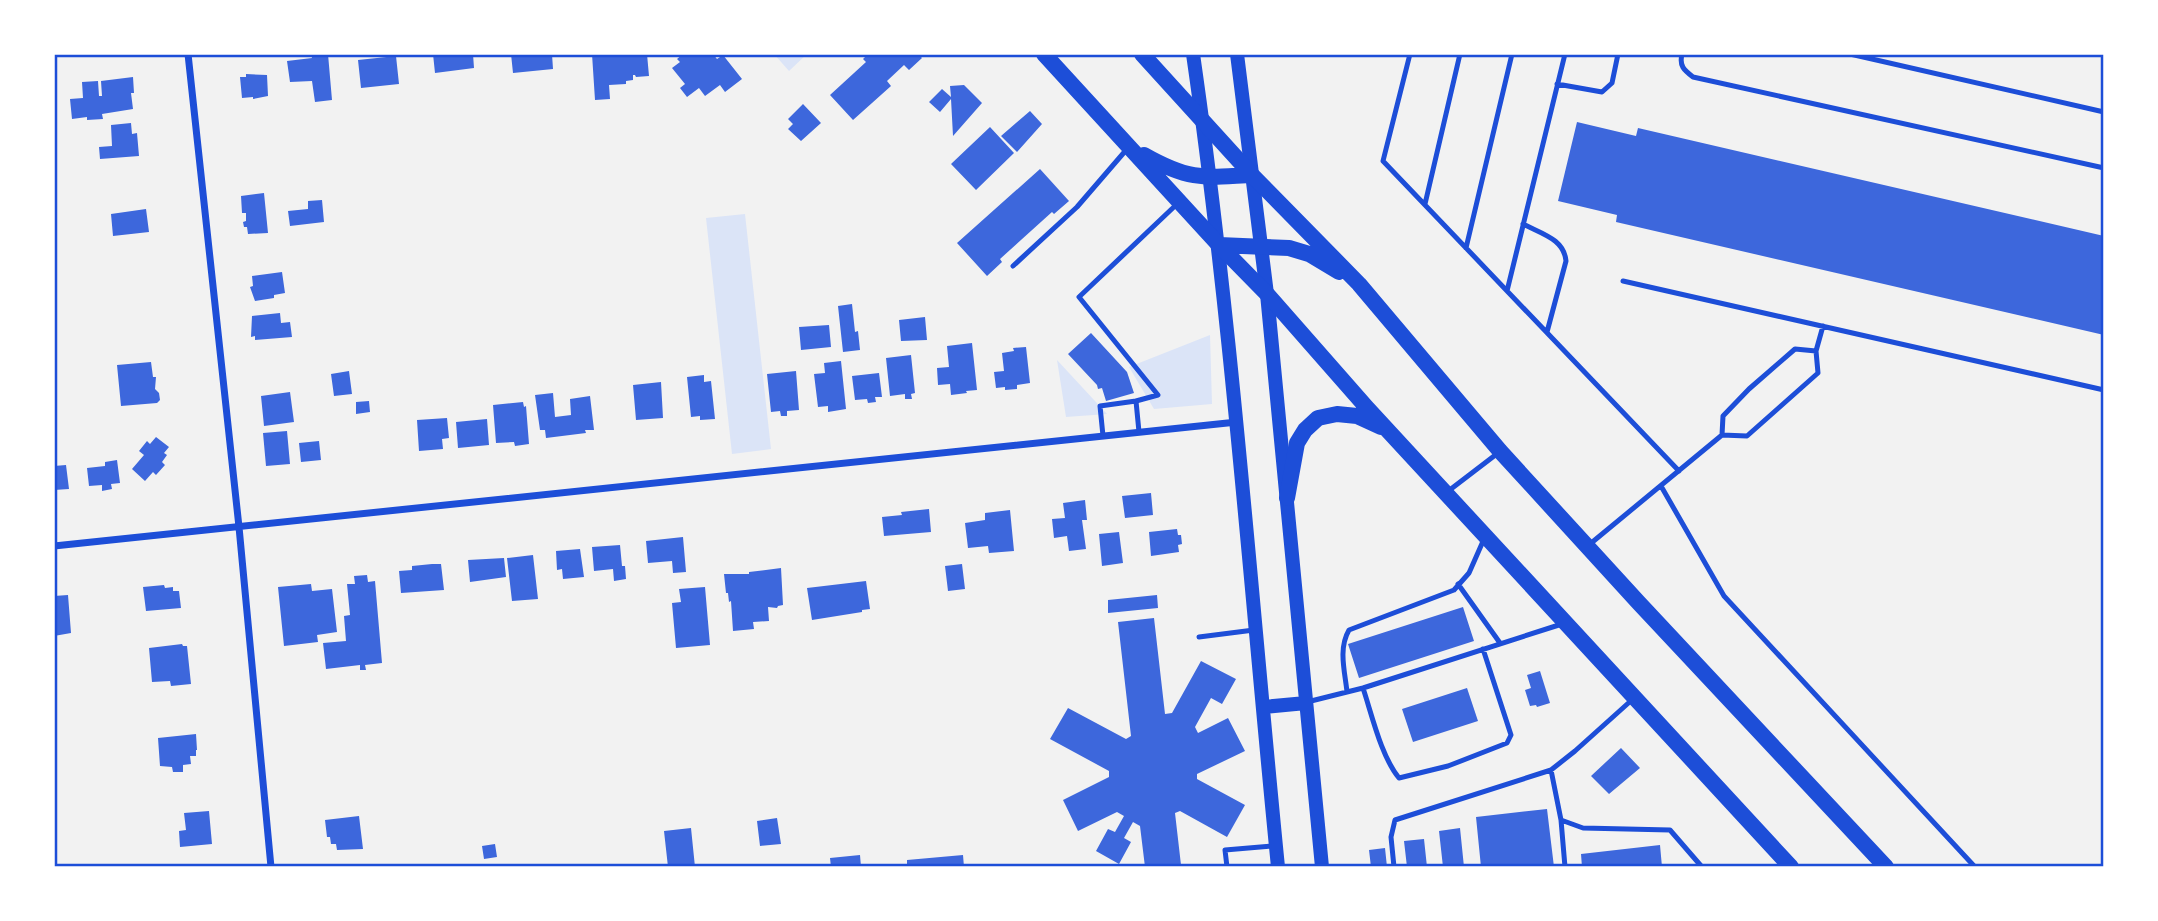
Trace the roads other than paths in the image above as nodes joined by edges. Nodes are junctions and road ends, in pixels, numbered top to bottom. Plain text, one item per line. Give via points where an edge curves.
1 (188, 54) edge
2 (1044, 54) edge
3 (1142, 54) edge
4 (1193, 54) edge
5 (1237, 54) edge
6 (1410, 54) edge
7 (1460, 54) edge
8 (1512, 54) edge
9 (1565, 54) edge
10 (1618, 54) edge
11 (1682, 54) edge
12 (1850, 54) edge
13 (1558, 84) junction
14 (2104, 112) edge
15 (1202, 118) junction
16 (1129, 146) junction
17 (2104, 169) edge
18 (1252, 175) junction
19 (1210, 178) junction
20 (1180, 202) junction
21 (1425, 204) junction
22 (1523, 225) junction
23 (1219, 245) junction
24 (1261, 246) junction
25 (1466, 247) junction
26 (1013, 266) dead end
27 (1623, 281) dead end
28 (1359, 285) junction
29 (1507, 290) junction
30 (1267, 294) junction
31 (1823, 326) junction
32 (1547, 332) junction
33 (1816, 351) junction
34 (2104, 390) edge
35 (1136, 401) junction
36 (1237, 422) junction
37 (1388, 430) junction
38 (1139, 432) junction
39 (1103, 436) junction
40 (1722, 436) junction
41 (1500, 451) junction
42 (1679, 471) junction
43 (1661, 486) junction
44 (1446, 493) junction
45 (1287, 498) junction
46 (239, 527) junction
47 (1486, 536) junction
48 (54, 546) edge
49 (1587, 546) junction
50 (1458, 584) junction
51 (1564, 623) junction
52 (1257, 630) junction
53 (1199, 638) dead end
54 (1500, 643) junction
55 (1483, 649) junction
56 (1363, 688) junction
57 (1347, 692) junction
58 (1634, 698) junction
59 (1306, 703) junction
60 (1263, 707) junction
61 (1551, 770) junction
62 (1561, 820) junction
63 (1276, 845) junction
64 (271, 867) edge
65 (1227, 867) edge
66 (1278, 867) edge
67 (1322, 867) edge
68 (1394, 867) edge
69 (1565, 867) edge
70 (1702, 867) edge
71 (1791, 867) edge
72 (1886, 867) edge
73 (1975, 867) edge

1 - 46 street
2 - 16 main road
3 - 15 main road
4 - 15 main road
5 - 18 main road
6 - 21 lane via 1383,161
7 - 21 lane
8 - 25 lane
9 - 13 lane
10 - 13 lane via 1612,83 1602,92
11 - 17 lane via 1684,70 1693,77
12 - 14 lane
13 - 22 lane
15 - 18 main road
15 - 19 main road
16 - 19 main road via 1168,169
16 - 20 main road
16 - 26 lane via 1077,207
18 - 19 main road
18 - 24 main road
18 - 28 main road
19 - 23 main road
20 - 23 main road
20 - 35 lane via 1079,297 1158,395
21 - 25 lane
22 - 29 lane
22 - 32 lane via 1560,243 1565,251
23 - 24 main road
23 - 30 main road
23 - 36 main road
24 - 28 main road via 1309,254
24 - 30 main road
25 - 29 lane
27 - 31 lane
28 - 41 main road
29 - 32 lane
30 - 37 main road
30 - 45 main road
31 - 33 lane
31 - 34 lane
32 - 42 lane
33 - 40 lane via 1795,349 1749,389 1723,416
33 - 40 lane via 1818,373 1773,415 1747,436
35 - 38 lane
35 - 39 lane via 1100,405
36 - 38 street
36 - 52 main road
37 - 44 main road
37 - 45 main road via 1357,416 1318,418 1297,443
38 - 39 street
39 - 46 street
40 - 42 lane
41 - 44 lane
41 - 49 main road
42 - 43 lane
43 - 49 lane
43 - 73 lane via 1724,596
44 - 47 main road
45 - 59 main road
46 - 48 street
46 - 64 street
47 - 50 lane via 1469,573
47 - 51 main road
49 - 72 main road
50 - 54 lane
50 - 57 lane via 1454,590 1349,630 1343,653
51 - 54 lane
51 - 58 main road
52 - 53 lane
52 - 60 main road
54 - 55 lane
55 - 56 lane
55 - 56 lane via 1511,735 1507,743 1448,766 1399,778
56 - 57 lane
57 - 59 lane
58 - 61 lane
58 - 71 main road
59 - 60 main road
59 - 67 main road
60 - 63 main road
61 - 62 lane
61 - 68 lane via 1395,820 1391,837
62 - 69 lane
62 - 70 lane via 1583,828 1670,830
63 - 65 lane via 1225,850
63 - 66 main road

